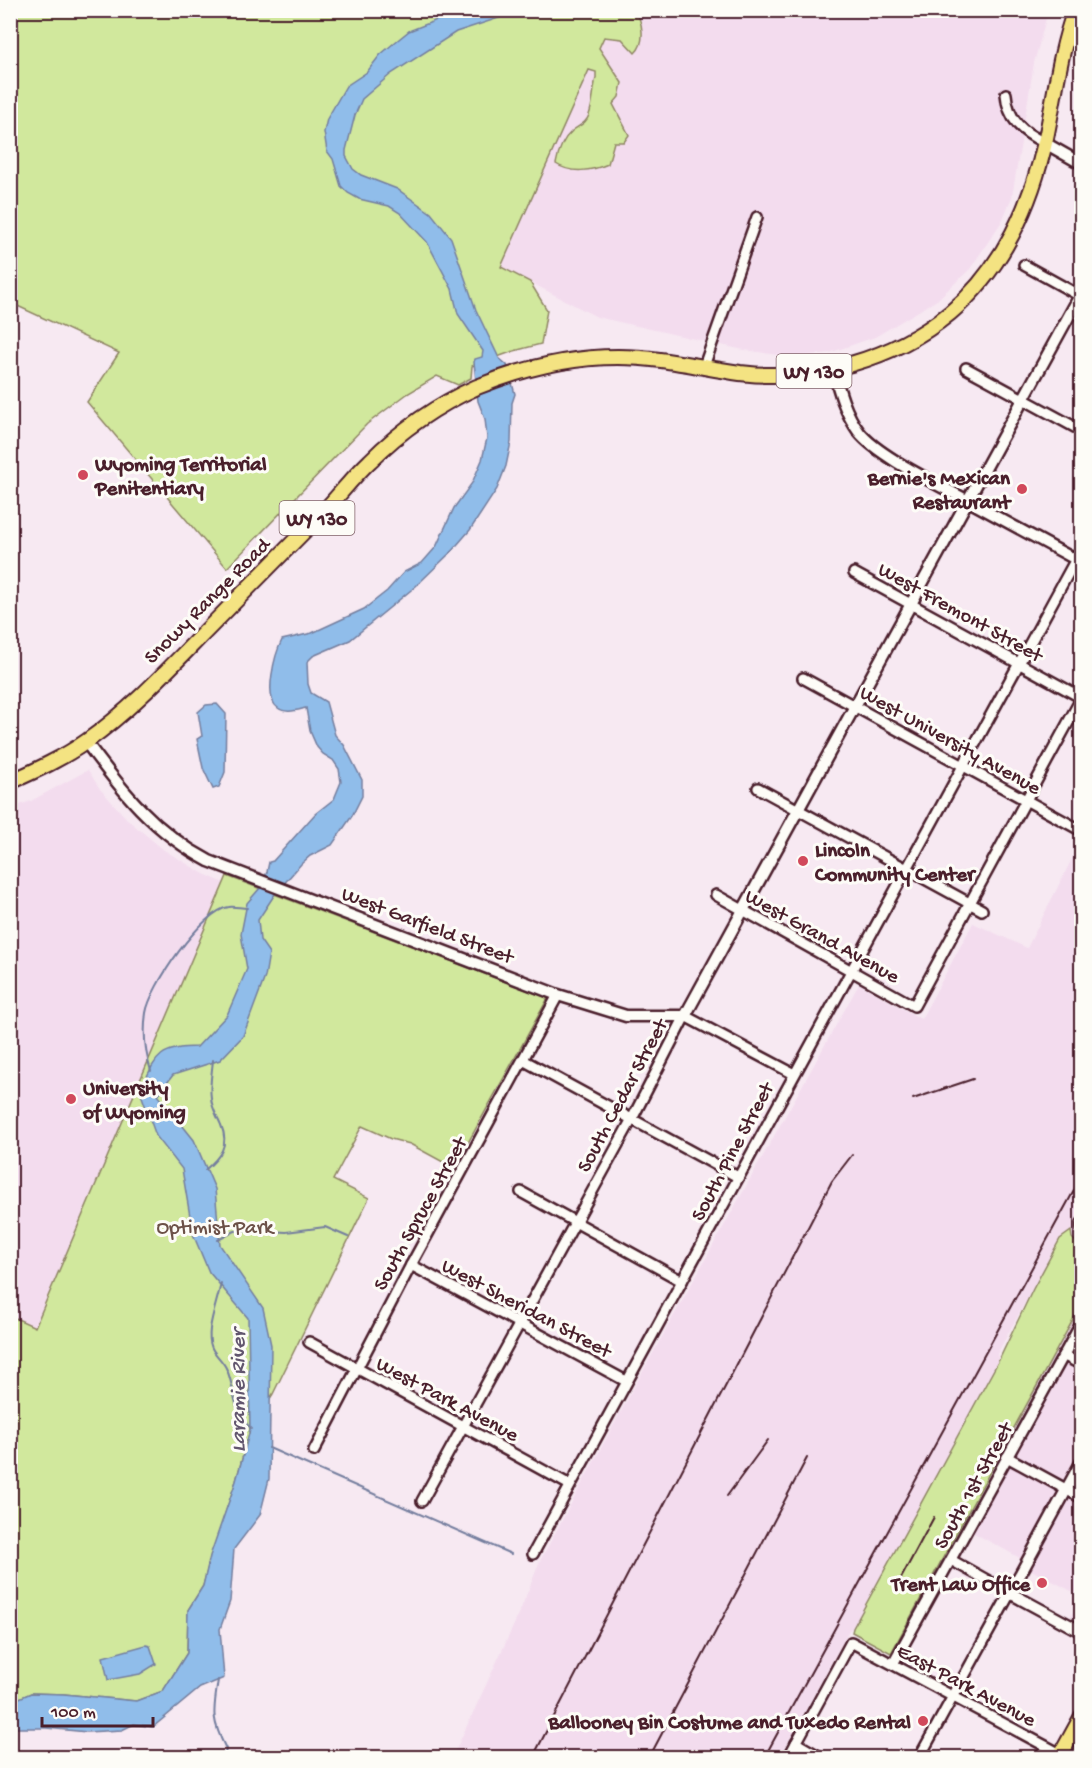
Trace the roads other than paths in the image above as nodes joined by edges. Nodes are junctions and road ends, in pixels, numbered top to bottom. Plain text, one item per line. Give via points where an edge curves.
1 (1074, 10) edge
2 (1006, 94) dead end
3 (1044, 143) junction
4 (1082, 164) edge
5 (757, 217) dead end
6 (1024, 266) dead end
7 (1081, 295) edge
8 (704, 366) junction
9 (833, 368) junction
10 (966, 368) dead end
11 (1023, 399) junction
12 (1082, 431) edge
13 (968, 501) junction
14 (1082, 548) edge
15 (1078, 561) edge
16 (854, 573) dead end
17 (911, 604) junction
18 (1019, 663) junction
19 (803, 678) dead end
20 (1081, 698) edge
21 (855, 707) junction
22 (86, 742) junction
23 (962, 766) junction
24 (10, 782) edge
25 (758, 788) dead end
26 (1026, 800) junction
27 (798, 809) junction
28 (1082, 831) edge
29 (906, 868) junction
30 (716, 895) dead end
31 (969, 903) junction
32 (982, 910) dead end
33 (743, 911) junction
34 (851, 971) junction
35 (558, 995) junction
36 (685, 1016) junction
37 (523, 1060) junction
38 (794, 1074) junction
39 (632, 1119) junction
40 (738, 1177) junction
41 (521, 1192) dead end
42 (574, 1222) junction
43 (411, 1265) junction
44 (682, 1281) junction
45 (1082, 1322) edge
46 (519, 1323) junction
47 (309, 1342) dead end
48 (1064, 1355) junction
49 (1082, 1365) edge
50 (356, 1368) junction
51 (626, 1381) junction
52 (464, 1426) junction
53 (314, 1451) dead end
54 (1007, 1457) junction
55 (1082, 1461) edge
56 (570, 1485) junction
57 (1066, 1489) junction
58 (1082, 1498) edge
59 (422, 1501) dead end
60 (533, 1554) dead end
61 (951, 1560) junction
62 (1010, 1593) junction
63 (1082, 1632) edge
64 (893, 1664) junction
65 (953, 1696) junction
66 (1082, 1716) edge
67 (796, 1743) junction
68 (1062, 1756) edge
69 (788, 1758) edge
70 (822, 1758) edge
71 (919, 1758) edge

1 - 3 main road, Snowy Range Road / WY 130
2 - 3 street via 1014,122
3 - 4 street
3 - 9 main road, Snowy Range Road / WY 130 via 1031,190 1013,233 961,304 897,347
5 - 8 street
6 - 7 street
7 - 11 street, South Cedar Street
8 - 9 main road, Snowy Range Road / WY 130 via 765,375
8 - 22 main road, Snowy Range Road / WY 130 via 615,357 545,365 518,372 439,406 387,444 188,650 134,703
9 - 13 street via 844,406 867,440 892,459
10 - 11 street
11 - 12 street
11 - 13 street, South Cedar Street
13 - 15 street
13 - 17 street, South Cedar Street
14 - 15 street, South Pine Street
15 - 18 street, South Pine Street
16 - 17 street, West Fremont Street
17 - 18 street, West Fremont Street
17 - 21 street, South Cedar Street
18 - 20 street, West Fremont Street
18 - 23 street, South Pine Street
19 - 21 street, West University Avenue
20 - 26 street
21 - 23 street, West University Avenue
21 - 27 street, South Cedar Street
22 - 24 main road, Snowy Range Road / WY 130
22 - 35 street, West Garfield Street via 125,795 155,826 198,855
23 - 26 street, West University Avenue
23 - 29 street, South Pine Street
25 - 27 street
26 - 28 street, West University Avenue
26 - 31 street
27 - 29 street
27 - 33 street, South Cedar Street
29 - 31 street
29 - 34 street, South Pine Street
30 - 33 street, West Grand Avenue
31 - 32 street
31 - 34 street, West Grand Avenue via 914,1006
33 - 34 street, West Grand Avenue
33 - 36 street, South Cedar Street
34 - 38 street, South Pine Street
35 - 36 street, West Garfield Street via 626,1016
35 - 37 street, South Spruce Street
36 - 38 street, West Garfield Street
36 - 39 street, South Cedar Street
37 - 39 street
37 - 43 street, South Spruce Street
38 - 40 street, South Pine Street
39 - 40 street
39 - 42 street, South Cedar Street
40 - 44 street, South Pine Street
41 - 42 street
42 - 44 street
42 - 46 street, South Cedar Street
43 - 46 street, West Sheridan Street
43 - 50 street, South Spruce Street
44 - 51 street, South Pine Street
45 - 48 street, South 1st Street
46 - 51 street, West Sheridan Street
46 - 52 street, South Cedar Street
47 - 50 street, West Park Avenue
48 - 49 street
48 - 54 street, South 1st Street
50 - 52 street, West Park Avenue
50 - 53 street, South Spruce Street
51 - 56 street, South Pine Street
52 - 56 street, West Park Avenue
52 - 59 street, South Cedar Street
54 - 57 street
54 - 61 street, South 1st Street
55 - 57 street
56 - 60 street, South Pine Street
57 - 58 street
57 - 62 street
61 - 62 street
61 - 64 street, South 1st Street
62 - 63 street
62 - 65 street
64 - 65 street, East Park Avenue
64 - 67 street, East Park Avenue via 851,1642
65 - 68 street, East Park Avenue
65 - 71 street
66 - 68 main road
67 - 69 street
67 - 70 street

